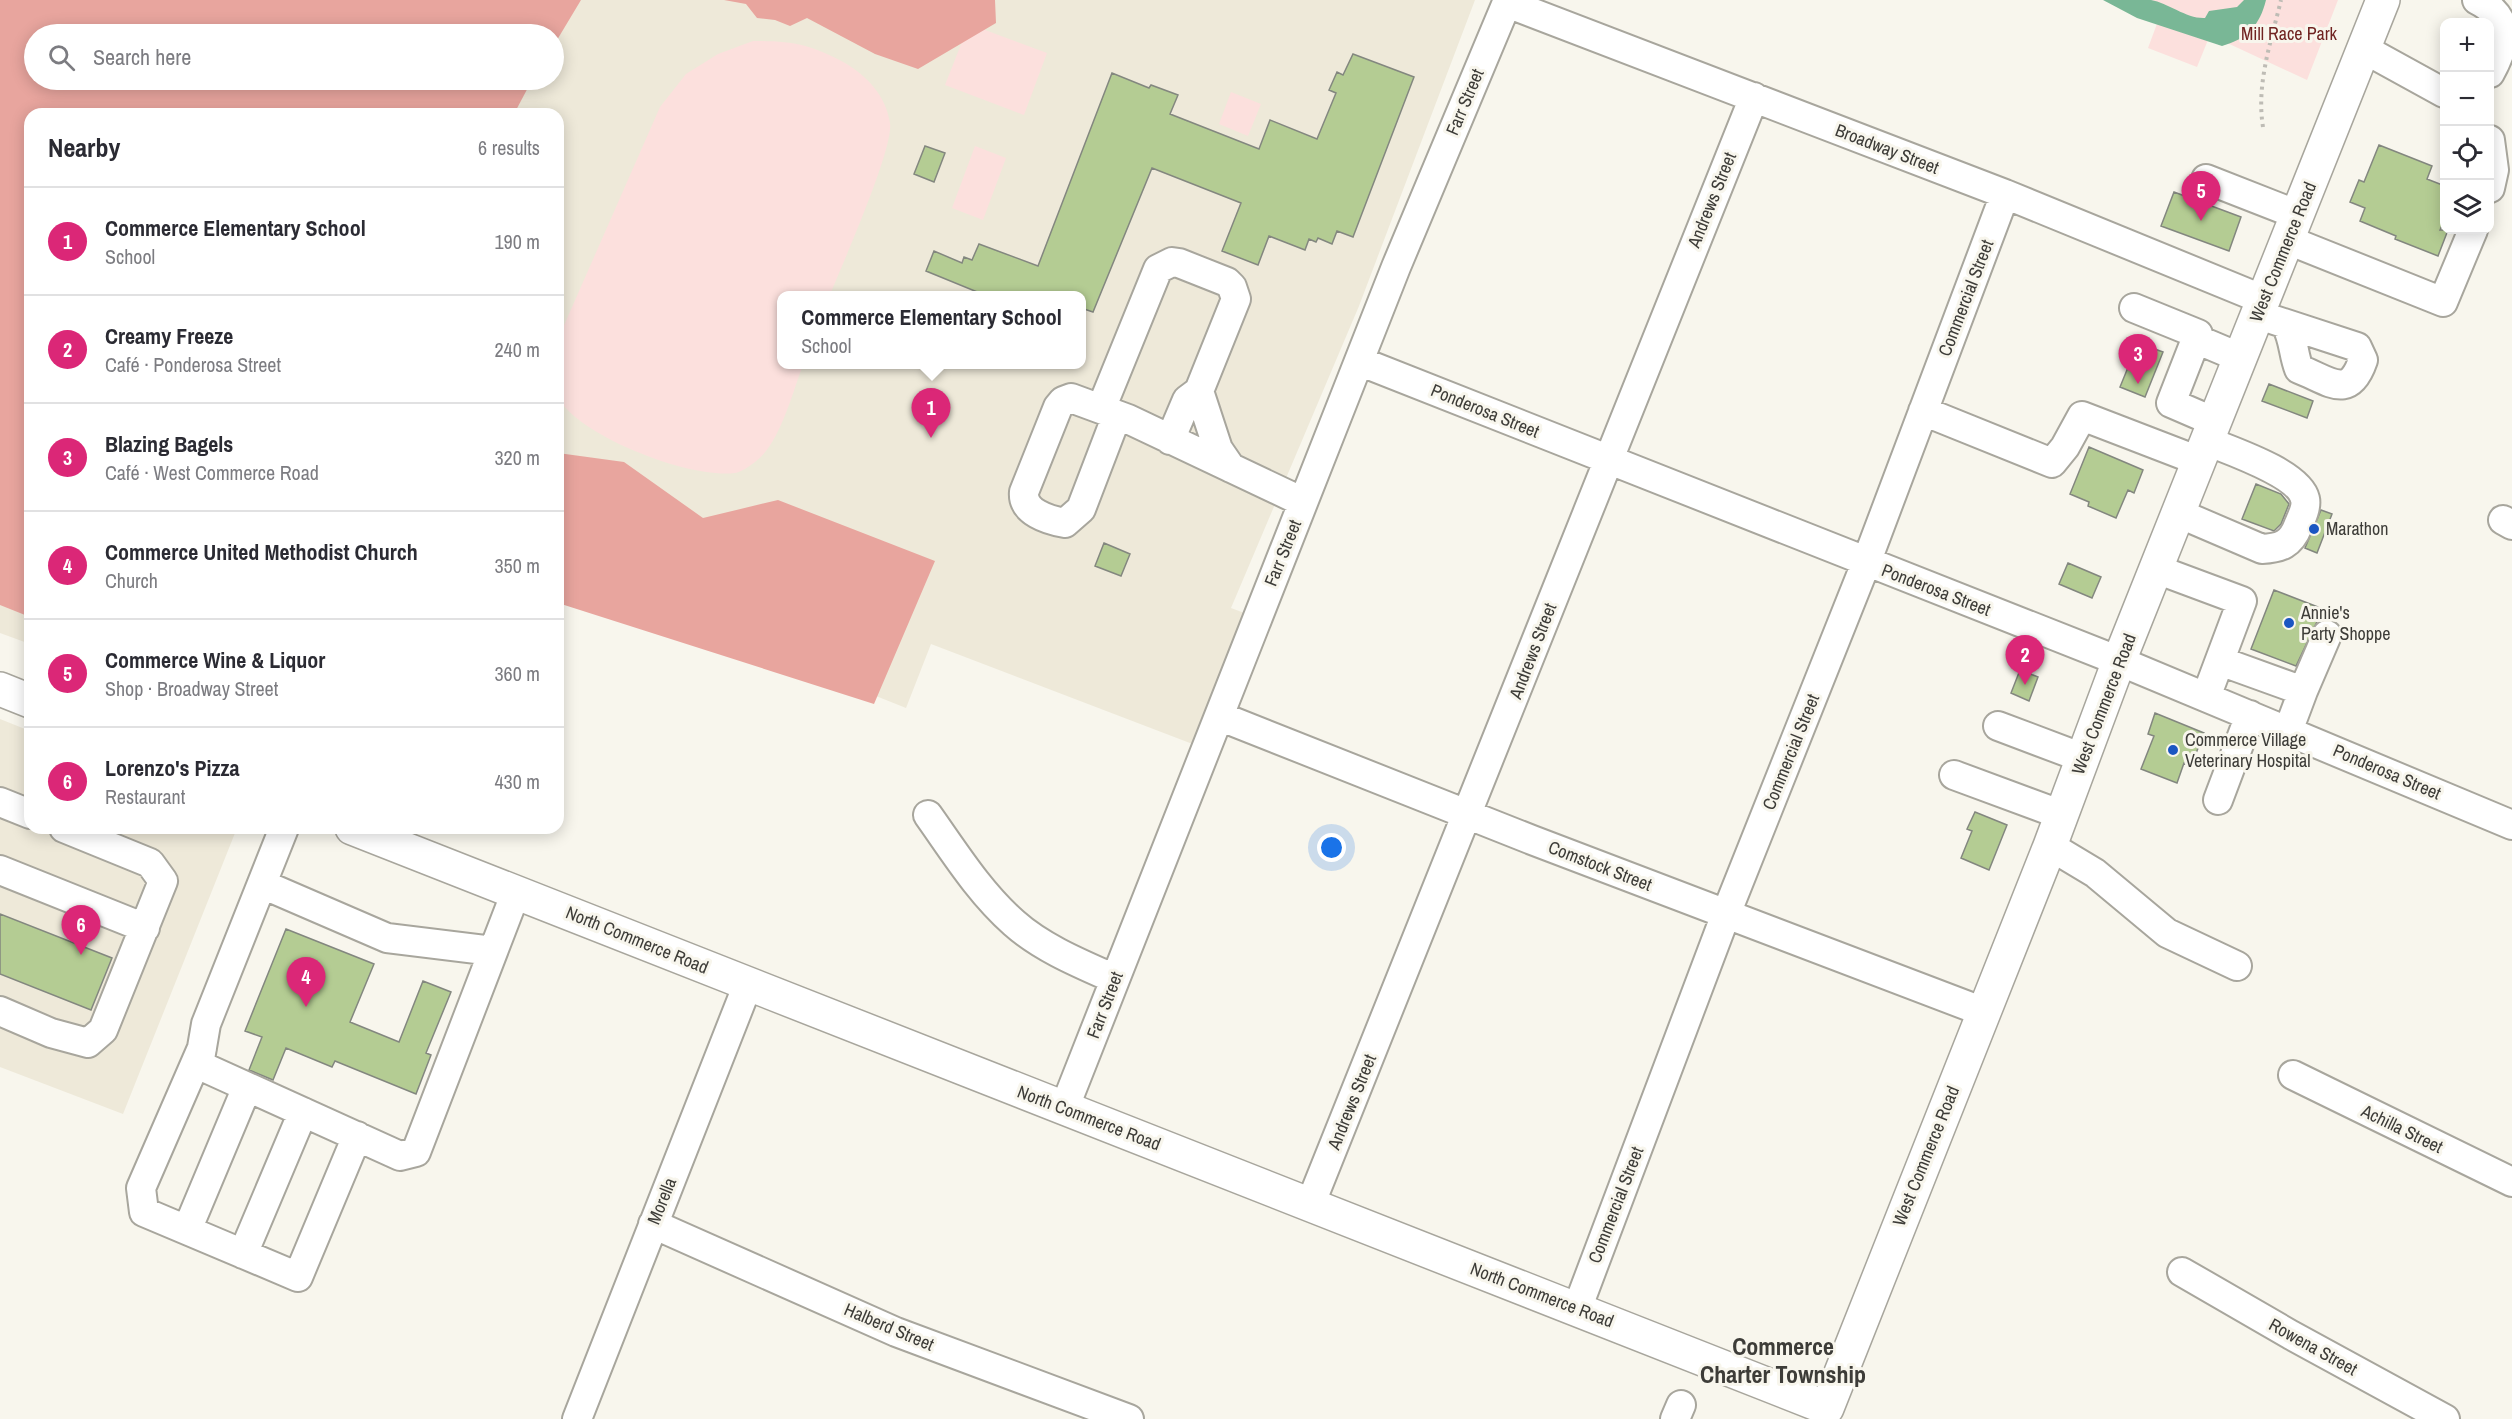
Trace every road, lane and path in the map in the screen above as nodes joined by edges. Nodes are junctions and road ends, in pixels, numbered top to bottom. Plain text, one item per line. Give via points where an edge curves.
1 (2281, 0) edge
2 (2383, 0) edge
3 (2476, 0) edge
4 (1507, 1) edge
5 (2364, 49) junction
6 (2491, 72) edge
7 (2440, 90) edge
8 (1754, 97) junction
9 (2263, 127) dead end
10 (2206, 179) dead end
11 (2005, 194) junction
12 (2294, 227) junction
13 (2471, 234) edge
14 (2134, 308) dead end
15 (2270, 313) junction
16 (2196, 339) junction
17 (2241, 358) junction
18 (1359, 361) junction
19 (1199, 391) junction
20 (1923, 411) junction
21 (1170, 440) junction
22 (2207, 441) junction
23 (1607, 460) junction
24 (1231, 468) junction
25 (1303, 502) junction
26 (2178, 513) junction
27 (1866, 563) junction
28 (2156, 569) junction
29 (2327, 635) dead end
30 (2119, 661) junction
31 (2220, 661) junction
32 (0, 689) edge
33 (2303, 691) junction
34 (2206, 697) junction
35 (24, 699) edge
36 (2250, 715) junction
37 (1219, 716) junction
38 (1998, 726) dead end
39 (2288, 731) junction
40 (2083, 758) junction
41 (1954, 775) dead end
42 (2218, 800) dead end
43 (0, 802) edge
44 (24, 812) edge
45 (928, 815) dead end
46 (1469, 815) junction
47 (2062, 815) junction
48 (2512, 825) edge
49 (79, 834) edge
50 (282, 834) edge
51 (367, 834) edge
52 (2050, 846) junction
53 (0, 870) edge
54 (262, 884) junction
55 (516, 892) junction
56 (1726, 914) junction
57 (145, 928) junction
58 (493, 951) junction
59 (2237, 966) dead end
60 (1114, 979) junction
61 (748, 984) junction
62 (0, 1011) edge
63 (1984, 1012) junction
64 (202, 1048) junction
65 (2293, 1076) dead end
66 (248, 1087) junction
67 (1064, 1109) junction
68 (303, 1112) junction
69 (357, 1136) junction
70 (2512, 1182) edge
71 (1311, 1205) junction
72 (653, 1224) junction
73 (187, 1230) junction
74 (243, 1254) junction
75 (2182, 1272) dead end
76 (1577, 1309) junction
77 (1825, 1414) edge
78 (577, 1419) edge
79 (1129, 1419) edge
80 (2445, 1419) edge

1 - 9 path via 2265,63
2 - 5 main road, West Commerce Road
3 - 6 street via 2491,7 2504,31 2499,57
4 - 8 street, Broadway Street
4 - 18 street, Farr Street
5 - 7 street
5 - 12 main road, West Commerce Road
8 - 11 street, Broadway Street
8 - 23 street, Andrews Street
10 - 12 street
11 - 15 street, Broadway Street
11 - 20 street, Commercial Street
12 - 13 street via 2442,302
12 - 15 main road, West Commerce Road
14 - 16 street via 2198,334
15 - 17 main road, West Commerce Road
16 - 17 street
16 - 22 street via 2171,403
17 - 22 main road, West Commerce Road
18 - 23 street, Ponderosa Street
18 - 25 street, Farr Street
19 - 21 street via 1187,400
19 - 21 street via 1235,292 1227,282 1172,262 1164,264 1154,275 1109,412
19 - 24 street via 1218,449
20 - 22 street via 2052,463 2082,416
20 - 27 street, Commercial Street
21 - 24 street
22 - 26 main road, West Commerce Road
22 - 26 street via 2292,481 2305,496 2298,525 2285,544 2262,549
23 - 27 street, Ponderosa Street
23 - 46 street, Andrews Street
24 - 25 street
25 - 37 street, Farr Street
26 - 28 main road, West Commerce Road
27 - 30 street, Ponderosa Street
27 - 56 street, Commercial Street
28 - 30 main road, West Commerce Road
28 - 31 street via 2242,601
29 - 33 street
30 - 34 street, Ponderosa Street
30 - 40 main road, West Commerce Road
31 - 33 street
31 - 34 street
32 - 35 main road
33 - 39 street
34 - 36 street, Ponderosa Street
36 - 39 street, Ponderosa Street
36 - 42 street
37 - 46 street, Comstock Street
37 - 60 street, Farr Street
38 - 40 street
39 - 48 street, Ponderosa Street
40 - 47 main road, West Commerce Road
41 - 47 street
43 - 44 street
45 - 60 street via 975,882 1016,925 1051,948
46 - 56 street, Comstock Street
46 - 71 street, Andrews Street
47 - 52 main road, West Commerce Road
49 - 57 street via 150,863 163,881
50 - 54 street
51 - 55 main road, North Commerce Road
52 - 59 street via 2095,873 2167,933
52 - 63 main road, West Commerce Road
53 - 57 street
54 - 58 street via 387,938
54 - 64 street via 206,1024
55 - 58 street
55 - 61 main road, North Commerce Road
56 - 63 street, Comstock Street
56 - 76 street, Commercial Street
57 - 62 street via 103,1030 88,1043 51,1033
58 - 69 street via 416,1152 400,1156
60 - 67 street, Farr Street
61 - 67 main road, North Commerce Road
61 - 72 street, Morella
63 - 77 main road, West Commerce Road
64 - 66 street via 199,1065
64 - 73 street via 141,1188 144,1212
65 - 70 street, Achilla Street
66 - 68 street
66 - 73 street
67 - 71 main road, North Commerce Road
68 - 69 street
68 - 74 street
69 - 74 street via 298,1277
71 - 76 main road, North Commerce Road
72 - 78 street, Morella
72 - 79 street, Halberd Street via 896,1332
73 - 74 street
75 - 80 street, Rowena Street
76 - 77 main road, North Commerce Road

